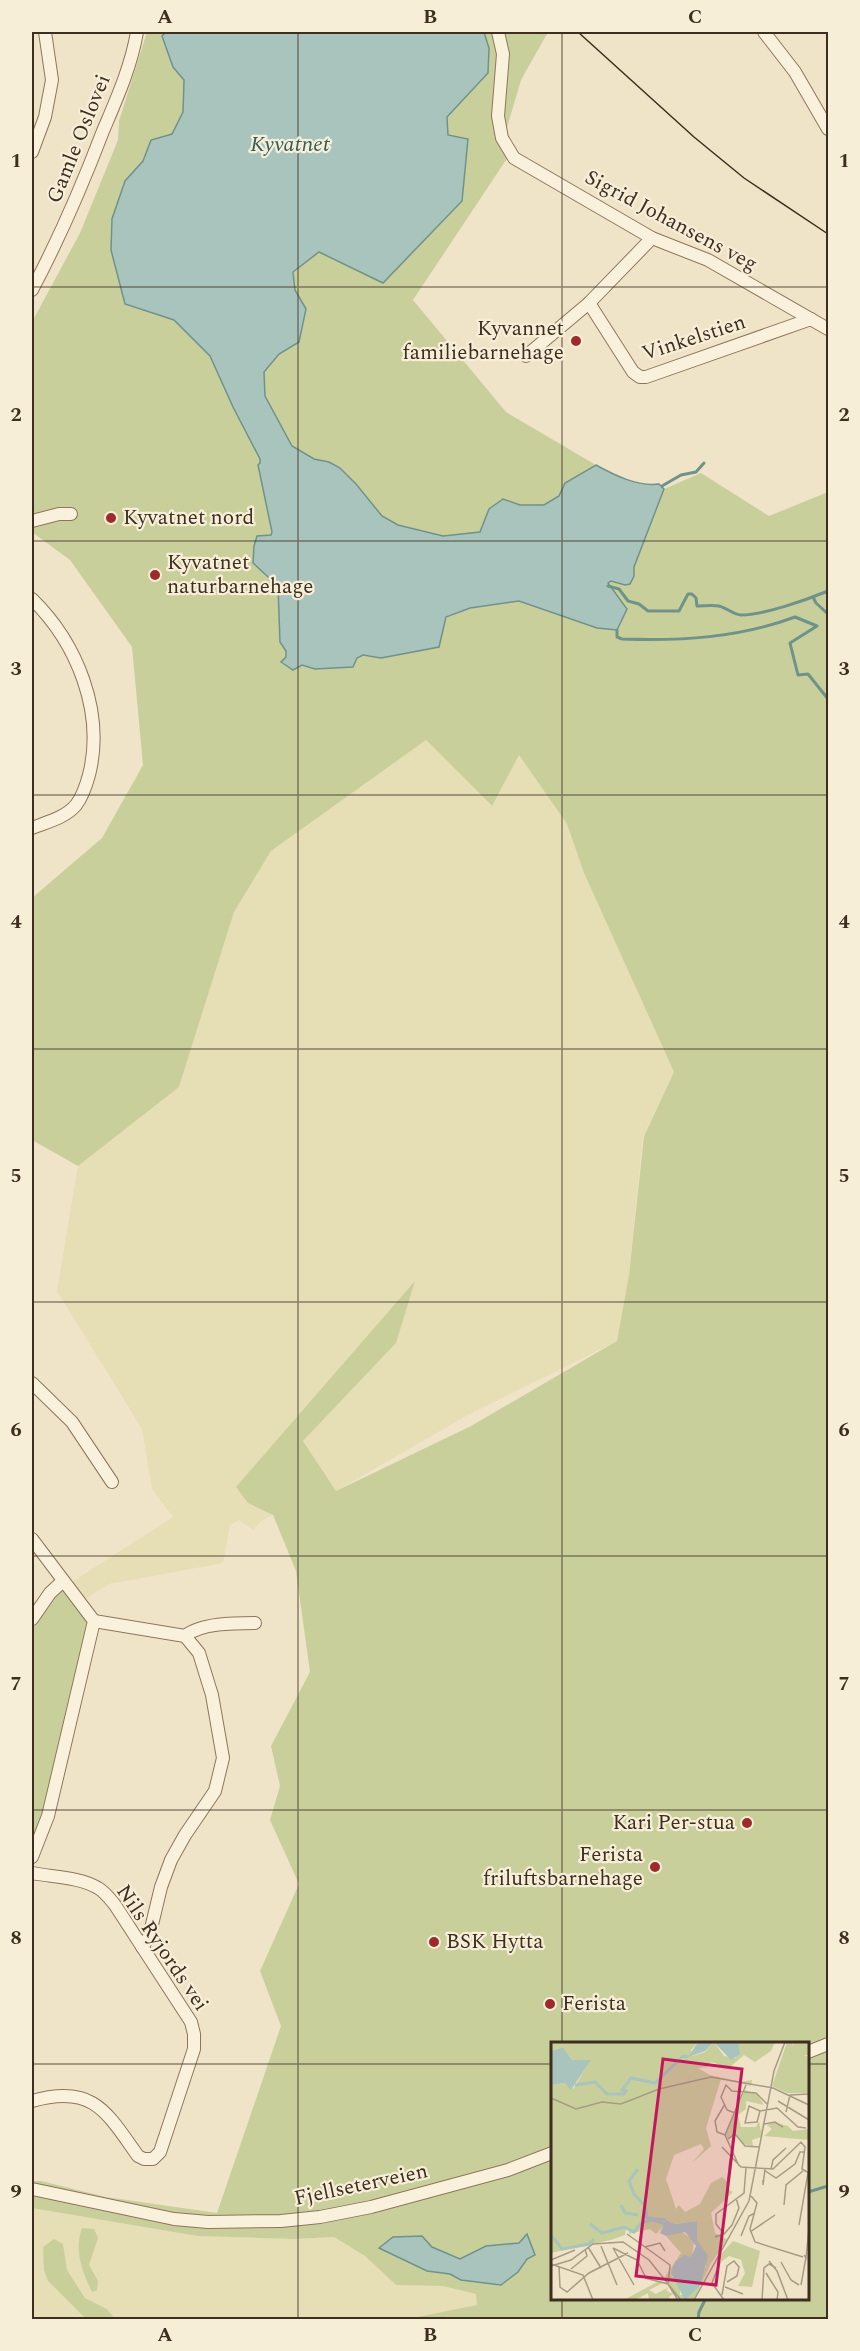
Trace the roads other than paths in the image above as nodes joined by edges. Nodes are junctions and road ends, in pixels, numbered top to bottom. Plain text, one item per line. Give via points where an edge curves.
1 (45, 32) edge
2 (137, 32) edge
3 (498, 32) edge
4 (764, 32) edge
5 (828, 129) edge
6 (32, 152) edge
7 (652, 237) junction
8 (32, 290) edge
9 (589, 303) junction
10 (811, 319) junction
11 (828, 329) edge
12 (526, 356) dead end
13 (71, 514) dead end
14 (32, 521) edge
15 (32, 599) edge
16 (32, 828) edge
17 (32, 1383) edge
18 (112, 1482) dead end
19 (32, 1539) edge
20 (63, 1581) junction
21 (32, 1619) edge
22 (94, 1621) junction
23 (255, 1623) dead end
24 (185, 1636) junction
25 (32, 1857) edge
26 (32, 1873) edge
27 (142, 1947) junction
28 (828, 2044) edge
29 (809, 2051) edge
30 (32, 2101) edge
31 (551, 2153) edge
32 (32, 2188) edge

1 - 6 street via 51,87
2 - 8 street, Gamle Oslovei via 126,76 65,225
3 - 7 street, Sigrid Johansens veg via 503,54 498,116 502,138 514,158
4 - 5 street via 795,72
7 - 9 street
7 - 10 street, Sigrid Johansens veg via 708,260
9 - 10 street, Vinkelstien via 633,372 646,377
9 - 12 street
10 - 11 street, Sigrid Johansens veg
13 - 14 street
15 - 16 street via 47,614 74,656 90,706 93,744 92,764 82,798 66,813
17 - 18 street via 72,1422
19 - 20 street
20 - 21 street
20 - 22 street
22 - 24 street
22 - 25 street via 48,1816
23 - 24 street via 200,1629
24 - 27 street via 200,1653 223,1758 215,1791 171,1860 149,1937
26 - 27 street, Nils Ryjords vei via 97,1887 115,1905
27 - 30 street, Nils Ryjords vei via 191,2022 194,2034 194,2049 160,2152 150,2160 138,2156 96,2103 74,2096
28 - 29 street
31 - 32 street, Fjellseterveien via 508,2170 371,2207 281,2221 174,2220

